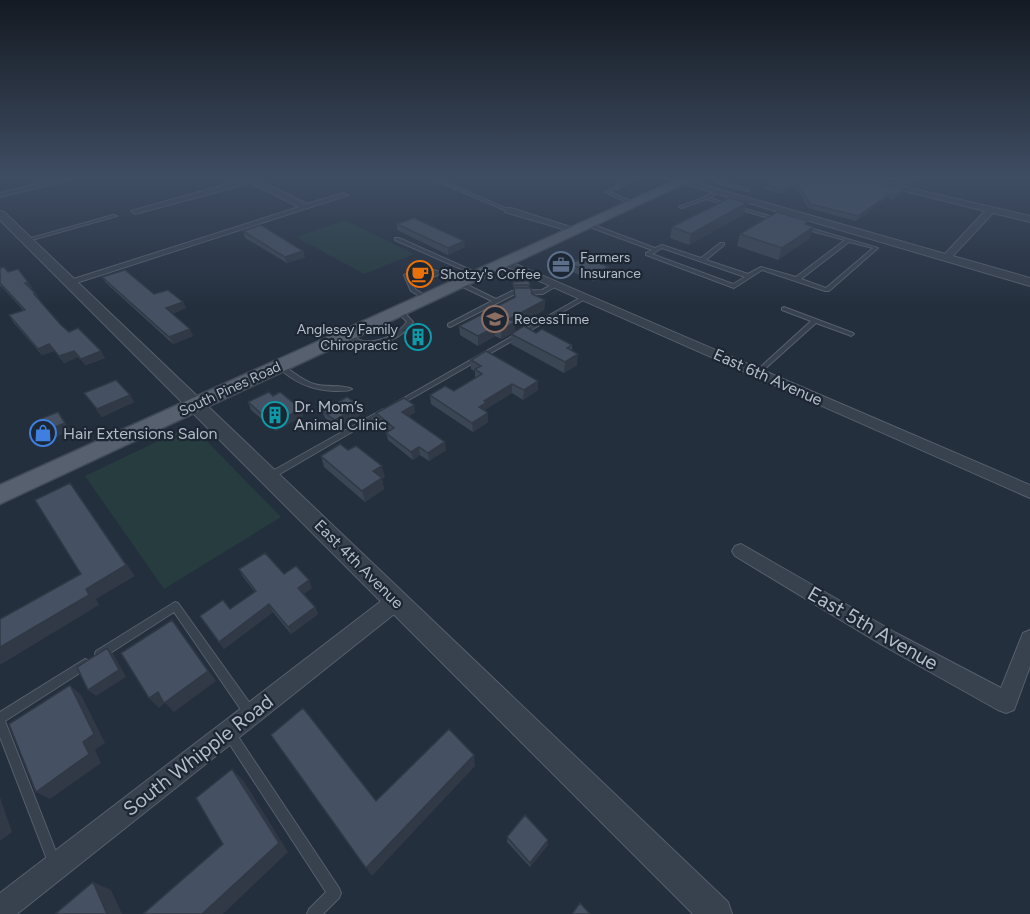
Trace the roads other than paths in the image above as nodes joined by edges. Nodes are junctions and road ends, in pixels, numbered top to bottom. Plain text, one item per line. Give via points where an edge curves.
1 (7, 221) edge
2 (98, 221) edge
3 (263, 221) edge
4 (552, 221) edge
5 (598, 221) edge
6 (783, 221) edge
7 (817, 221) edge
8 (981, 221) edge
9 (786, 222) edge
10 (798, 225) edge
11 (582, 228) junction
12 (864, 234) junction
13 (397, 239) dead end
14 (26, 240) junction
15 (848, 240) junction
16 (722, 244) dead end
17 (656, 250) junction
18 (946, 258) junction
19 (702, 260) junction
20 (506, 263) junction
21 (479, 275) junction
22 (748, 276) junction
23 (797, 279) junction
24 (69, 282) junction
25 (1030, 282) edge
26 (460, 284) junction
27 (555, 285) junction
28 (585, 297) junction
29 (428, 298) junction
30 (496, 301) junction
31 (784, 309) dead end
32 (815, 321) junction
33 (450, 325) dead end
34 (851, 334) dead end
35 (279, 366) junction
36 (757, 373) junction
37 (349, 389) dead end
38 (196, 404) junction
39 (270, 476) junction
40 (1030, 492) edge
41 (0, 495) edge
42 (741, 551) dead end
43 (396, 601) junction
44 (1030, 639) edge
45 (251, 714) junction
46 (0, 718) edge
47 (0, 723) edge
48 (228, 732) junction
49 (56, 866) junction
50 (0, 910) edge
51 (314, 914) edge
52 (716, 914) edge

1 - 14 street, East 4th Avenue
2 - 14 lane
3 - 24 street
4 - 11 street
5 - 11 main road, South Pines Road
6 - 9 lane
7 - 12 street
8 - 18 street
10 - 15 lane
11 - 17 lane
11 - 20 main road, South Pines Road
12 - 15 lane
12 - 18 street
13 - 21 lane
14 - 24 street, East 4th Avenue
15 - 23 lane
15 - 23 lane via 876,248 827,290
16 - 19 lane
17 - 19 lane via 662,246
17 - 22 lane via 648,254 734,286
18 - 25 street
19 - 22 lane
20 - 21 main road, South Pines Road
20 - 27 street, East 6th Avenue
21 - 26 main road, South Pines Road
22 - 23 lane via 761,267
24 - 38 street, East 4th Avenue
26 - 29 main road, South Pines Road
26 - 29 lane via 439,273 411,283 413,290
26 - 30 lane
27 - 28 street, East 6th Avenue
27 - 30 lane via 543,292 512,293
28 - 36 street, East 6th Avenue
28 - 39 lane
29 - 35 main road, South Pines Road
30 - 33 lane
31 - 32 lane
32 - 34 lane
32 - 36 lane
35 - 37 lane via 297,380 319,389
35 - 38 main road, South Pines Road
36 - 40 street, East 6th Avenue
38 - 39 street, East 4th Avenue
38 - 41 main road, South Pines Road
39 - 43 street, East 4th Avenue
42 - 44 street, East 5th Avenue via 889,639 1006,702
43 - 45 street, South Whipple Road
43 - 52 street, East 4th Avenue
45 - 46 lane via 175,606
45 - 48 street, South Whipple Road
47 - 49 lane
48 - 49 street, South Whipple Road
48 - 51 lane via 334,893
49 - 50 street, South Whipple Road

